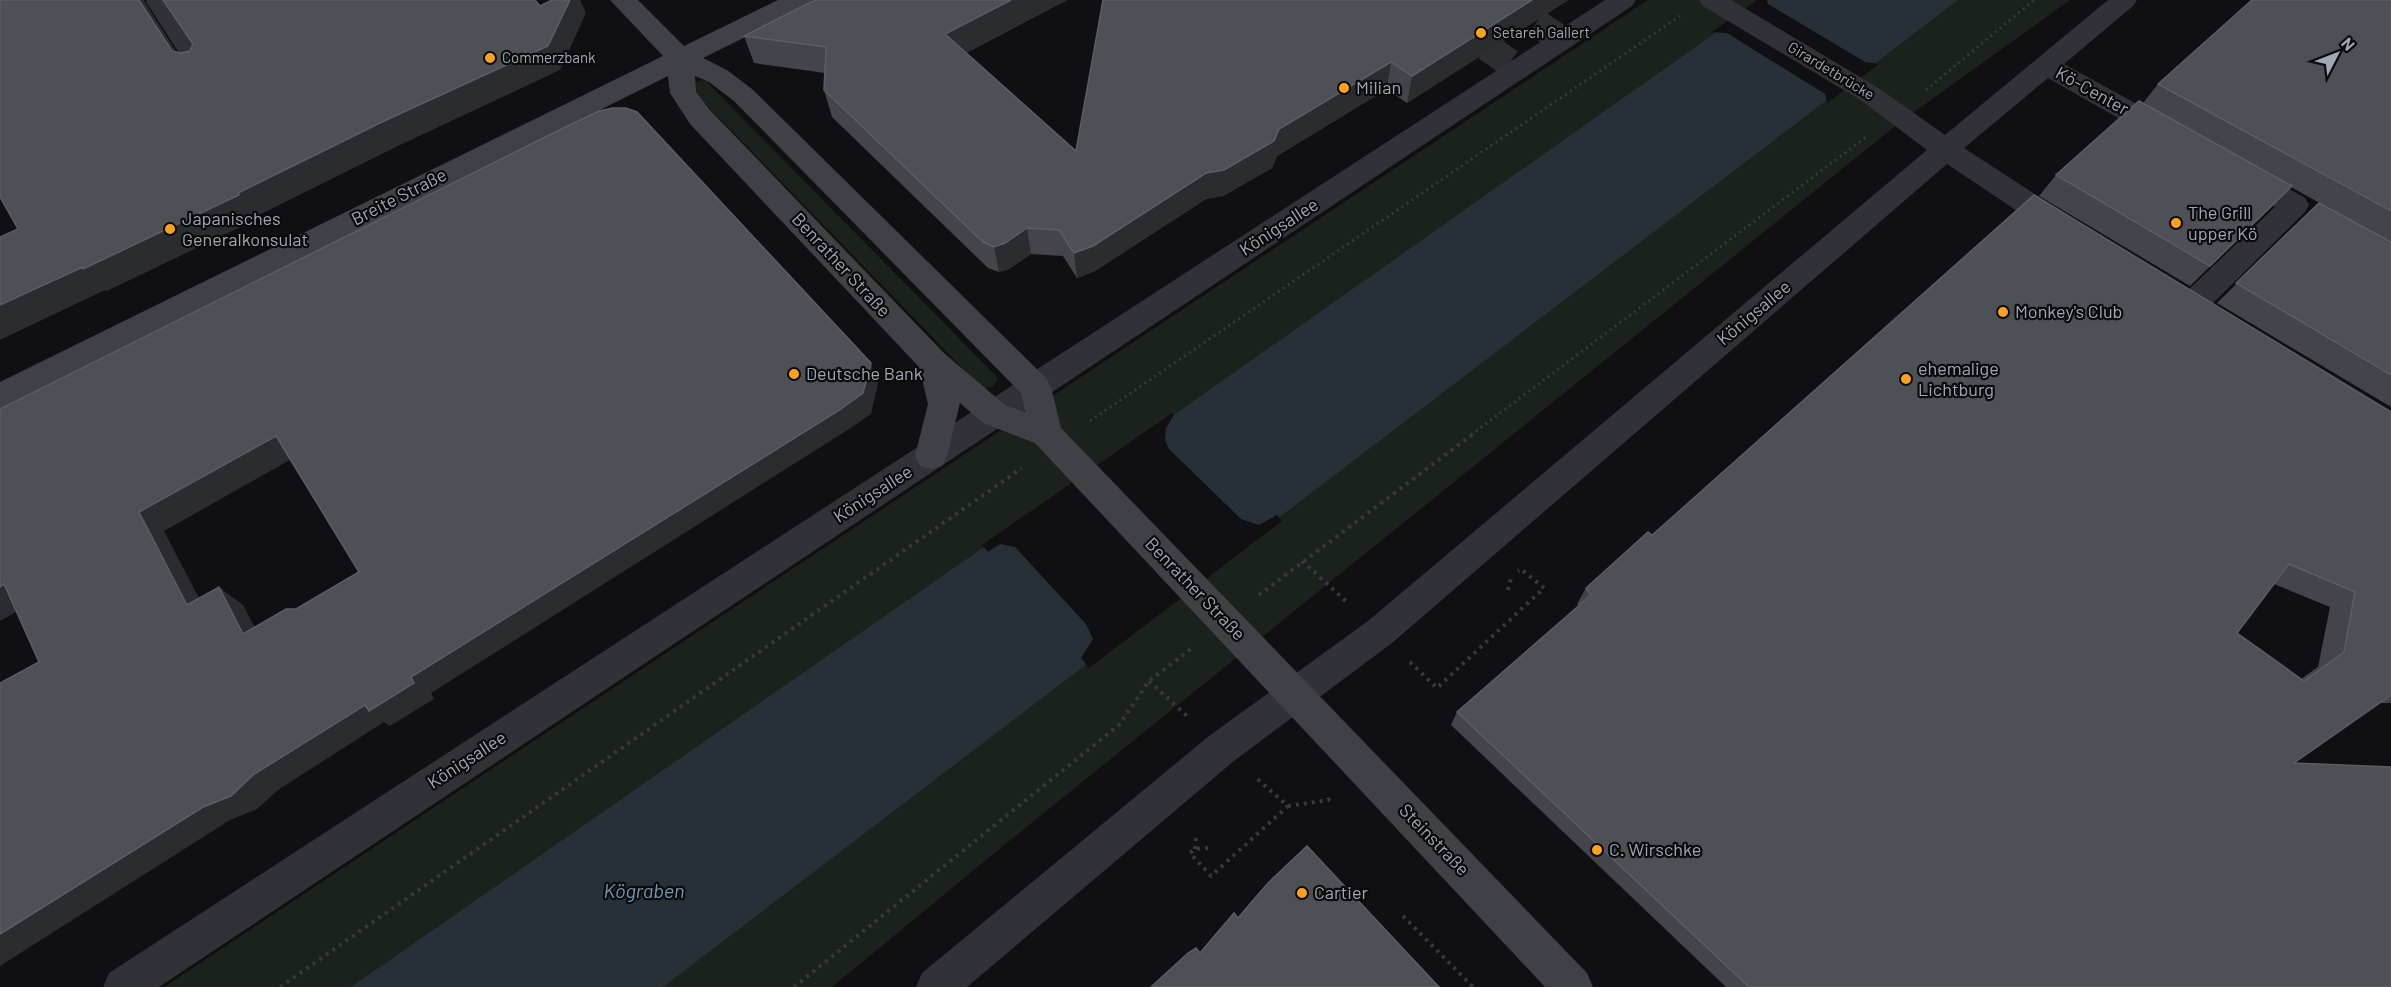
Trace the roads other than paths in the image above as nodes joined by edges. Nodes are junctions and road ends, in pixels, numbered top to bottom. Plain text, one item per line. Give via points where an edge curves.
1 (623, 0) edge
2 (799, 0) edge
3 (1623, 0) edge
4 (2124, 0) edge
5 (155, 2) dead end
6 (1716, 2) edge
7 (680, 58) junction
8 (2046, 65) junction
9 (200, 69) edge
10 (2184, 143) edge
11 (1947, 148) junction
12 (2214, 160) edge
13 (2090, 243) edge
14 (2191, 305) edge
15 (933, 362) junction
16 (1035, 387) junction
17 (0, 396) edge
18 (994, 414) junction
19 (1056, 444) junction
20 (931, 456) junction
21 (1294, 693) junction
22 (123, 987) edge
23 (936, 987) edge
24 (1573, 987) edge

1 - 7 street
2 - 7 street, Breite Straße
3 - 16 street, Königsallee
4 - 8 street, Königsallee
5 - 9 lane
6 - 11 street, Girardetbrücke via 1871,94
7 - 15 street, Benrather Straße via 683,93 700,117
7 - 16 street via 718,76 743,94
7 - 17 street, Breite Straße
8 - 10 street, Kö-Center
8 - 11 street, Königsallee
11 - 13 street, Girardetbrücke
11 - 21 street, Königsallee via 1380,632
12 - 14 street via 2304,210
15 - 18 street, Benrather Straße
15 - 20 street via 944,404
16 - 18 street, Königsallee
16 - 19 street
18 - 19 street, Benrather Straße
18 - 20 street, Königsallee
19 - 21 street, Benrather Straße
20 - 22 street, Königsallee
21 - 23 street, Königsallee via 1221,748
21 - 24 street, Steinstraße

